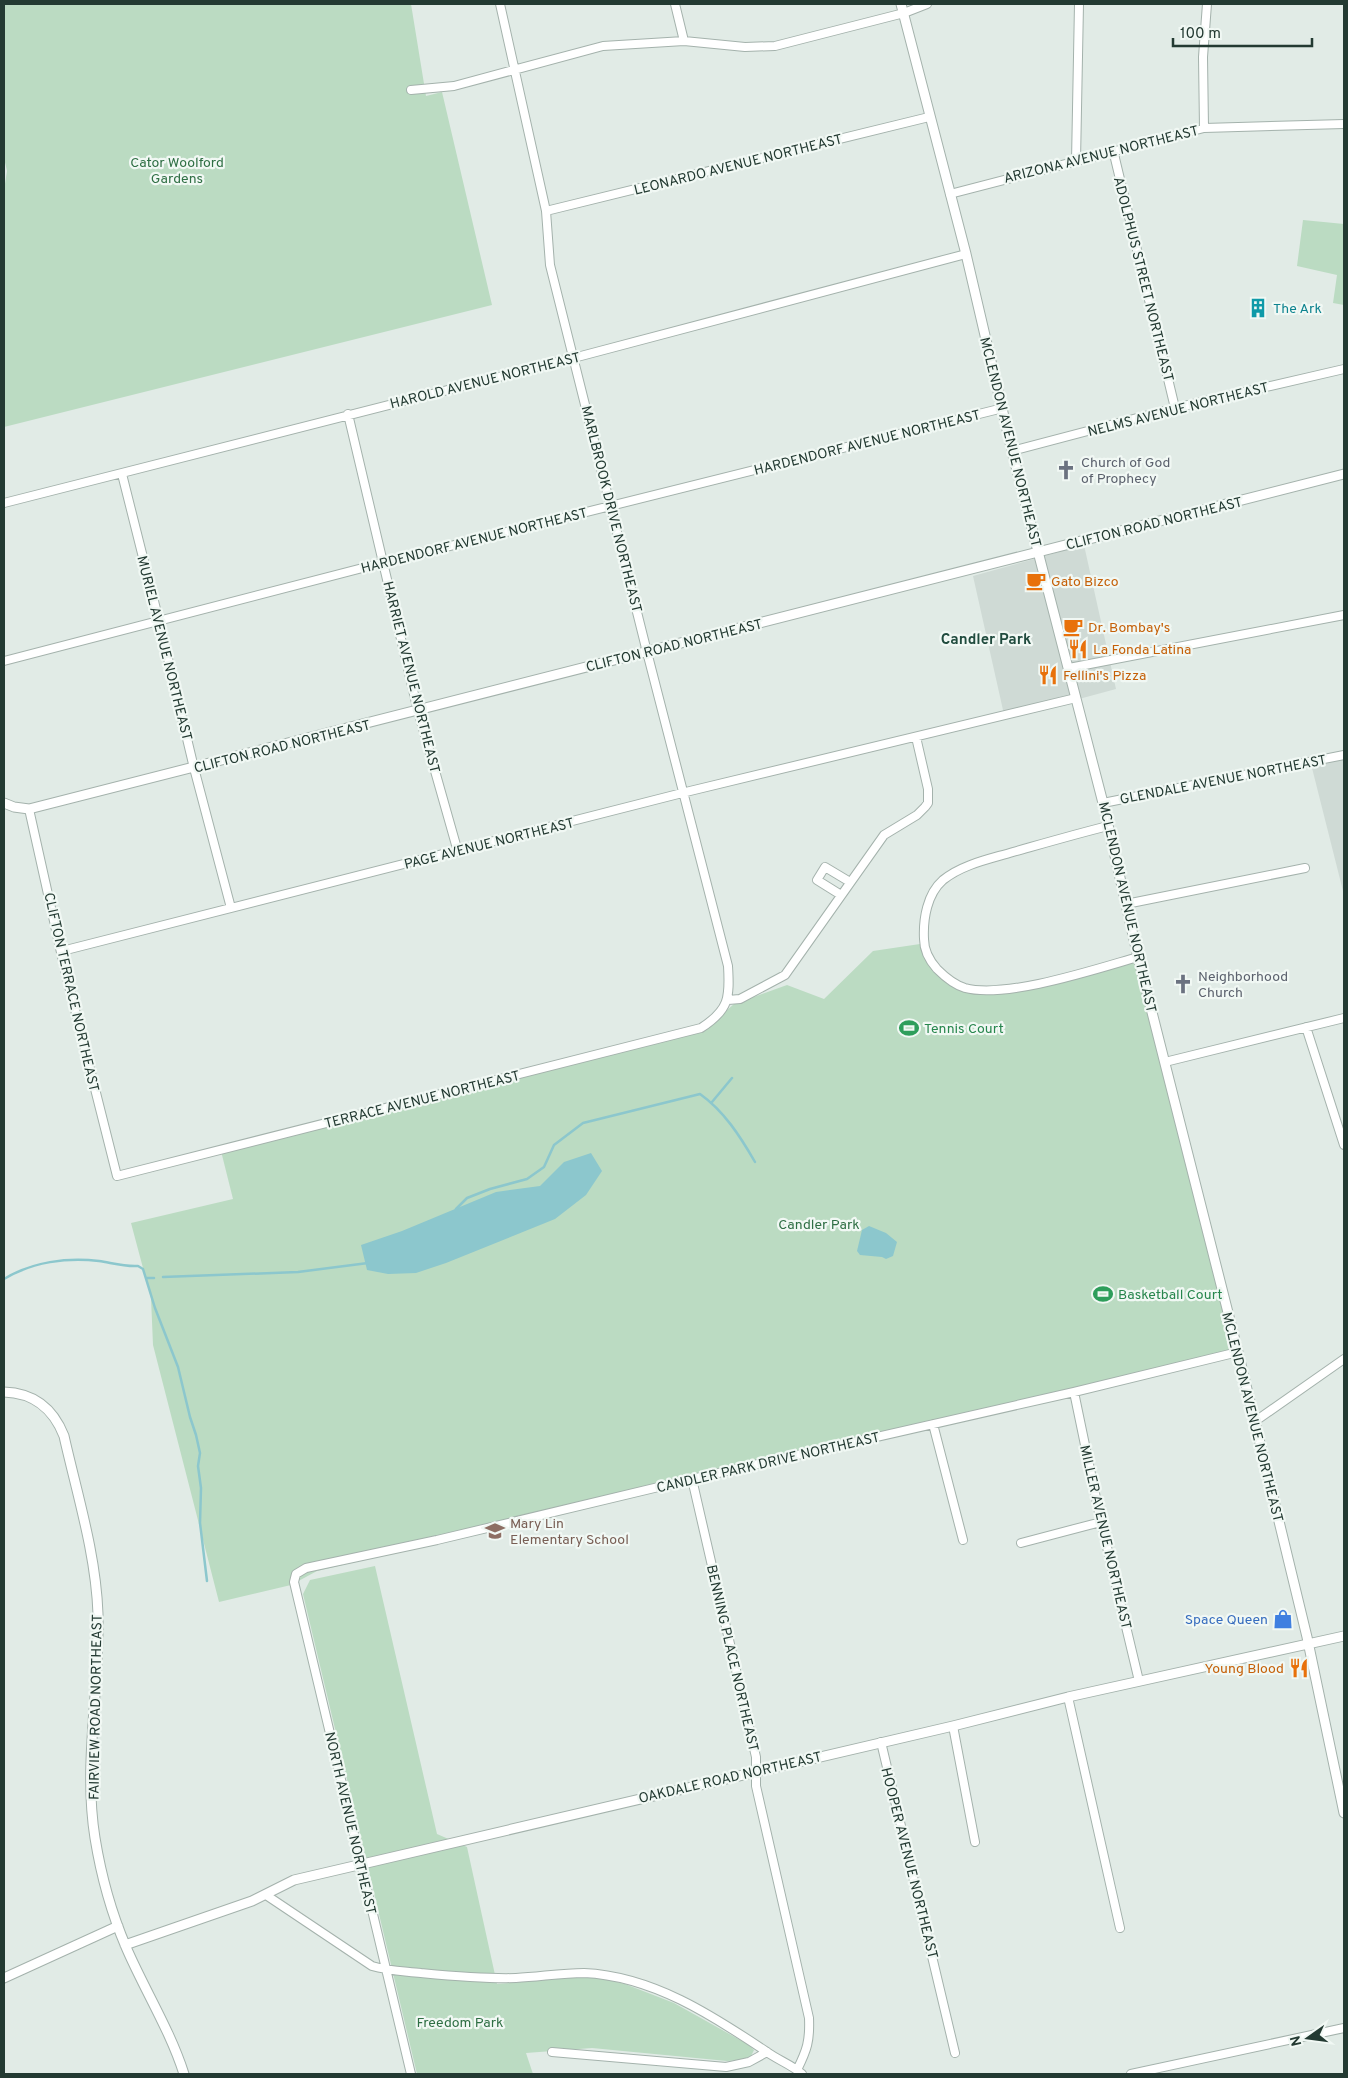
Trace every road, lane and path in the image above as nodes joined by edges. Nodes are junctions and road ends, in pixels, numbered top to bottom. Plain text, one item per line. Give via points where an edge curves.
1 (500, 4) edge
2 (675, 4) edge
3 (926, 4) edge
4 (1079, 4) edge
5 (1207, 4) edge
6 (902, 8) edge
7 (684, 41) junction
8 (514, 72) junction
9 (411, 90) dead end
10 (929, 117) junction
11 (1344, 124) edge
12 (1204, 128) junction
13 (1113, 150) junction
14 (1076, 161) junction
15 (950, 194) junction
16 (546, 212) junction
17 (966, 254) junction
18 (574, 358) junction
19 (1344, 369) edge
20 (1003, 408) junction
21 (1175, 408) junction
22 (348, 414) junction
23 (1012, 451) junction
24 (122, 474) junction
25 (1344, 474) edge
26 (4, 503) edge
27 (611, 505) junction
28 (1038, 553) junction
29 (383, 563) junction
30 (1344, 615) edge
31 (160, 621) junction
32 (647, 652) junction
33 (4, 661) edge
34 (1069, 668) junction
35 (1076, 698) junction
36 (418, 711) junction
37 (916, 737) junction
38 (1344, 755) edge
39 (194, 768) junction
40 (684, 793) junction
41 (4, 803) edge
42 (1103, 803) junction
43 (29, 809) junction
44 (1108, 826) junction
45 (458, 852) junction
46 (1305, 868) dead end
47 (850, 882) junction
48 (841, 895) junction
49 (1126, 904) junction
50 (231, 908) junction
51 (62, 950) junction
52 (1138, 956) junction
53 (728, 1000) junction
54 (1344, 1018) edge
55 (1306, 1027) junction
56 (1165, 1062) junction
57 (1344, 1145) edge
58 (117, 1176) joint
59 (1238, 1352) junction
60 (1344, 1359) edge
61 (4, 1392) edge
62 (1074, 1392) junction
63 (1254, 1422) junction
64 (934, 1424) junction
65 (692, 1479) junction
66 (1101, 1522) junction
67 (963, 1540) dead end
68 (1021, 1543) dead end
69 (298, 1572) joint
70 (1344, 1636) edge
71 (1308, 1643) junction
72 (1140, 1681) junction
73 (1068, 1697) junction
74 (953, 1726) junction
75 (881, 1742) junction
76 (756, 1771) junction
77 (1344, 1813) edge
78 (975, 1842) dead end
79 (362, 1865) junction
80 (266, 1894) junction
81 (118, 1926) junction
82 (1120, 1928) dead end
83 (125, 1945) junction
84 (386, 1970) junction
85 (4, 1978) edge
86 (1344, 2028) edge
87 (552, 2052) dead end
88 (767, 2052) junction
89 (955, 2053) dead end
90 (799, 2072) edge
91 (184, 2074) edge
92 (411, 2074) edge
93 (1131, 2074) edge

1 - 8 street, MARLBROOK DRIVE NORTHEAST
2 - 7 street
3 - 6 street
4 - 14 street
5 - 12 street via 1203,57
6 - 7 street via 775,46 745,47
6 - 10 street, MCLENDON AVENUE NORTHEAST
7 - 8 street via 603,46
8 - 9 street via 454,86
8 - 16 street, MARLBROOK DRIVE NORTHEAST
10 - 15 street, MCLENDON AVENUE NORTHEAST
10 - 16 street, LEONARDO AVENUE NORTHEAST
11 - 12 street, ARIZONA AVENUE NORTHEAST
12 - 13 street, ARIZONA AVENUE NORTHEAST
13 - 14 street, ARIZONA AVENUE NORTHEAST
13 - 21 street, ADOLPHUS STREET NORTHEAST
14 - 15 street, ARIZONA AVENUE NORTHEAST
15 - 17 street, MCLENDON AVENUE NORTHEAST
16 - 18 street, MARLBROOK DRIVE NORTHEAST via 550,265
17 - 18 street, HAROLD AVENUE NORTHEAST
17 - 20 street, MCLENDON AVENUE NORTHEAST
18 - 22 street, HAROLD AVENUE NORTHEAST
18 - 27 street, MARLBROOK DRIVE NORTHEAST
19 - 21 street, NELMS AVENUE NORTHEAST
20 - 23 street, MCLENDON AVENUE NORTHEAST
20 - 27 street, HARDENDORF AVENUE NORTHEAST
21 - 23 street, NELMS AVENUE NORTHEAST
22 - 24 street, HAROLD AVENUE NORTHEAST
22 - 29 street, HARRIET AVENUE NORTHEAST
23 - 28 street, MCLENDON AVENUE NORTHEAST
24 - 26 street, HAROLD AVENUE NORTHEAST
24 - 31 street, MURIEL AVENUE NORTHEAST
25 - 28 street, CLIFTON ROAD NORTHEAST
27 - 29 street, HARDENDORF AVENUE NORTHEAST
27 - 32 street, MARLBROOK DRIVE NORTHEAST
28 - 32 street, CLIFTON ROAD NORTHEAST
28 - 34 street, MCLENDON AVENUE NORTHEAST
29 - 31 street, HARDENDORF AVENUE NORTHEAST
29 - 36 street, HARRIET AVENUE NORTHEAST
30 - 34 street
31 - 33 street, HARDENDORF AVENUE NORTHEAST
31 - 39 street, MURIEL AVENUE NORTHEAST
32 - 36 street, CLIFTON ROAD NORTHEAST
32 - 40 street, MARLBROOK DRIVE NORTHEAST
34 - 35 street, MCLENDON AVENUE NORTHEAST
35 - 37 street, PAGE AVENUE NORTHEAST
35 - 42 street, MCLENDON AVENUE NORTHEAST
36 - 39 street, CLIFTON ROAD NORTHEAST
36 - 45 street, HARRIET AVENUE NORTHEAST
37 - 40 street, PAGE AVENUE NORTHEAST
37 - 47 street via 928,789 928,803 922,811 884,834
38 - 42 street, GLENDALE AVENUE NORTHEAST
39 - 43 street, CLIFTON ROAD NORTHEAST
39 - 50 street, MURIEL AVENUE NORTHEAST
40 - 45 street, PAGE AVENUE NORTHEAST
40 - 53 street, MARLBROOK DRIVE NORTHEAST via 728,966
41 - 43 street, CLIFTON ROAD NORTHEAST
42 - 44 street, MCLENDON AVENUE NORTHEAST
43 - 51 street, CLIFTON TERRACE NORTHEAST
44 - 49 street, MCLENDON AVENUE NORTHEAST
44 - 52 street via 967,866 944,880 933,892 926,910 924,947 931,962 945,977 964,988 989,991 1015,989
45 - 50 street, PAGE AVENUE NORTHEAST
46 - 49 street
47 - 48 street
47 - 48 street via 825,867 817,880
48 - 53 street via 785,975 740,998
49 - 52 street, MCLENDON AVENUE NORTHEAST
50 - 51 street, PAGE AVENUE NORTHEAST
51 - 58 street, CLIFTON TERRACE NORTHEAST
52 - 56 street, MCLENDON AVENUE NORTHEAST
53 - 58 street, TERRACE AVENUE NORTHEAST via 712,1021 701,1028
54 - 55 street
55 - 56 street
55 - 57 street
56 - 59 street, MCLENDON AVENUE NORTHEAST
59 - 62 street, CANDLER PARK DRIVE NORTHEAST
59 - 63 street, MCLENDON AVENUE NORTHEAST
60 - 63 street
61 - 81 street, FAIRVIEW ROAD NORTHEAST via 38,1400 56,1419 64,1436 89,1550 98,1616 91,1739 93,1816 102,1873
62 - 64 street, CANDLER PARK DRIVE NORTHEAST
62 - 66 street, MILLER AVENUE NORTHEAST
63 - 71 street, MCLENDON AVENUE NORTHEAST
64 - 65 street, CANDLER PARK DRIVE NORTHEAST
64 - 67 street
65 - 69 street, CANDLER PARK DRIVE NORTHEAST
65 - 76 street, BENNING PLACE NORTHEAST via 756,1757
66 - 68 street
66 - 72 street, MILLER AVENUE NORTHEAST
69 - 79 street, NORTH AVENUE NORTHEAST via 294,1582
70 - 71 street, OAKDALE ROAD NORTHEAST
71 - 72 street, OAKDALE ROAD NORTHEAST
71 - 77 street, MCLENDON AVENUE NORTHEAST
72 - 73 street, OAKDALE ROAD NORTHEAST
73 - 74 street, OAKDALE ROAD NORTHEAST
73 - 82 street
74 - 75 street, OAKDALE ROAD NORTHEAST
74 - 78 street
75 - 76 street, OAKDALE ROAD NORTHEAST
75 - 89 street, HOOPER AVENUE NORTHEAST
76 - 79 street, OAKDALE ROAD NORTHEAST
76 - 90 street, BENNING PLACE NORTHEAST via 756,1786 809,2018 808,2049
79 - 80 street, OAKDALE ROAD NORTHEAST via 294,1880
79 - 84 street, NORTH AVENUE NORTHEAST
80 - 83 street, OAKDALE ROAD NORTHEAST
80 - 84 street via 372,1966
81 - 83 street, FAIRVIEW ROAD NORTHEAST
81 - 85 street
83 - 91 street, FAIRVIEW ROAD NORTHEAST
84 - 88 street via 464,1977 609,1975 655,1988
84 - 92 street, NORTH AVENUE NORTHEAST
86 - 93 street
87 - 88 street via 726,2067 749,2062
88 - 90 street

